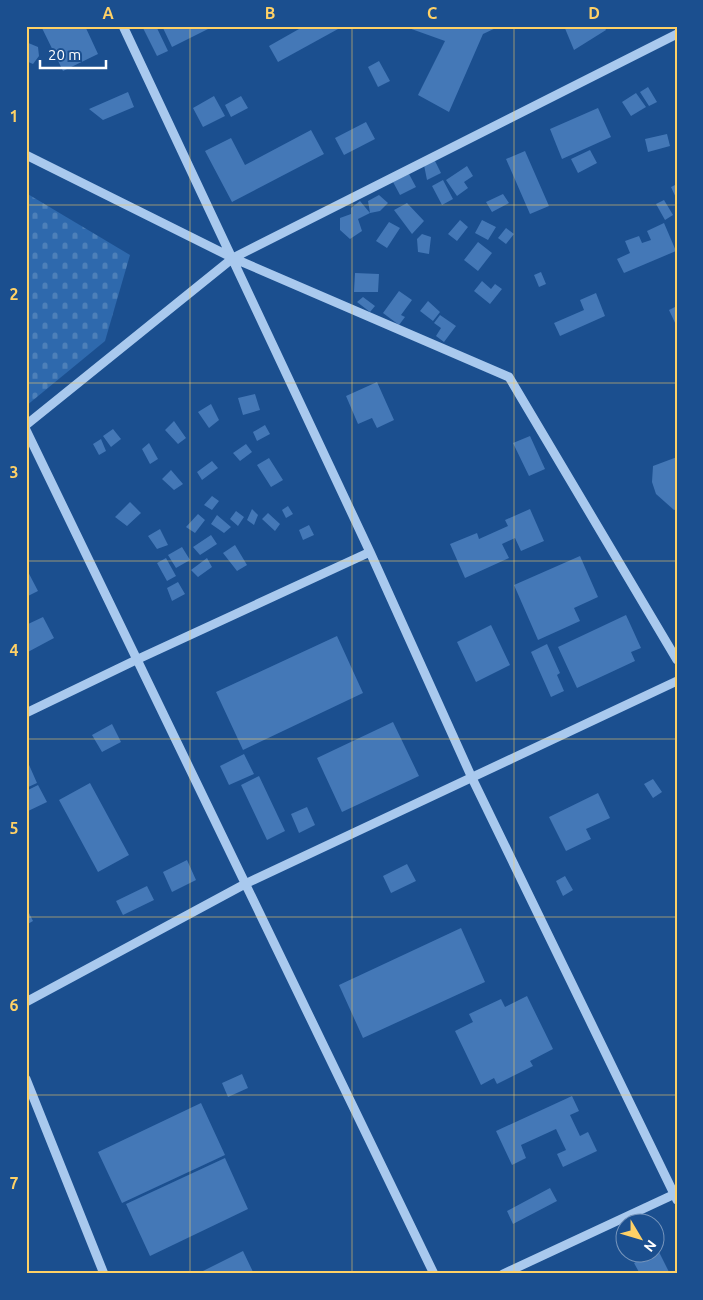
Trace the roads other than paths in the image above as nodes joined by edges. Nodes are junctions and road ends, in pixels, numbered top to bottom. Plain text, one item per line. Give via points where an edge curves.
1 (123, 26) edge
2 (677, 34) edge
3 (26, 156) edge
4 (233, 258) junction
5 (26, 425) edge
6 (26, 430) edge
7 (370, 552) junction
8 (136, 660) junction
9 (677, 660) edge
10 (677, 681) edge
11 (26, 713) edge
12 (472, 778) junction
13 (245, 884) junction
14 (26, 1002) edge
15 (26, 1079) edge
16 (676, 1196) edge
17 (104, 1274) edge
18 (434, 1274) edge
19 (503, 1274) edge

1 - 4 street
2 - 4 street
3 - 4 street
4 - 5 street
4 - 7 street
4 - 9 street via 509,377
6 - 8 street
7 - 8 street
7 - 12 street
8 - 11 street
8 - 13 street
10 - 12 street
12 - 13 street
12 - 16 street
13 - 14 street
13 - 18 street
15 - 17 street
16 - 19 street

